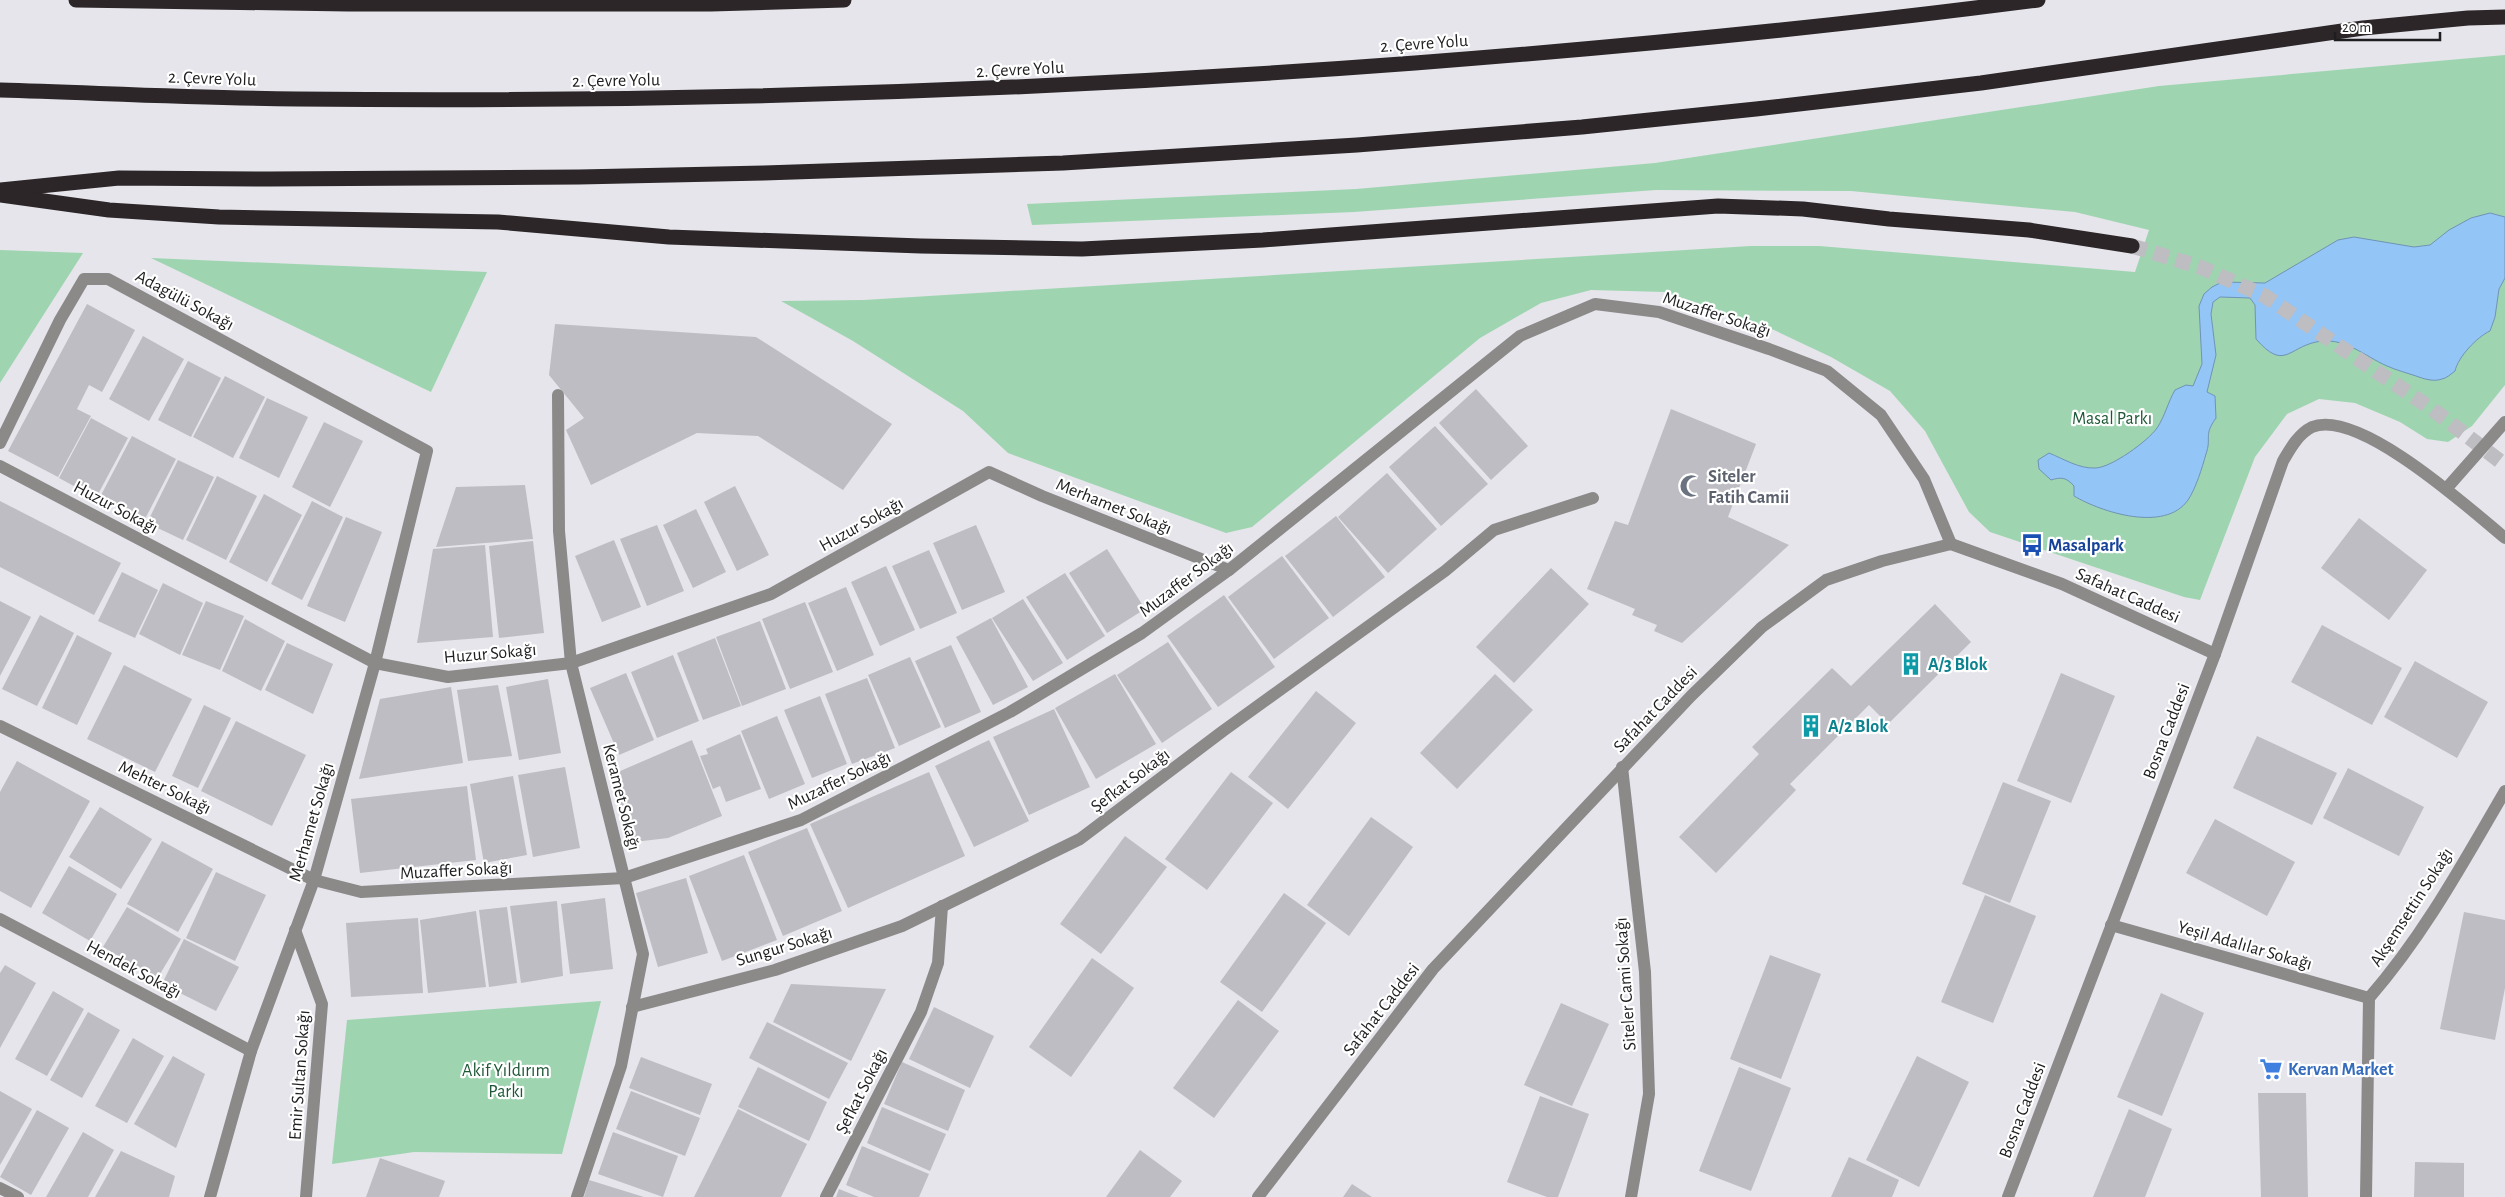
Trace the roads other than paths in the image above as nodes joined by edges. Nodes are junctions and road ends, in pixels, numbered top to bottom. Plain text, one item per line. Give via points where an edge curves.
1 (76, 0) edge
2 (844, 0) edge
3 (2038, 0) edge
4 (2505, 10) edge
5 (2505, 17) edge
6 (2468, 18) junction
7 (0, 90) edge
8 (0, 190) edge
9 (0, 194) edge
10 (2132, 246) tunnel mouth
11 (558, 396) dead end
12 (2505, 422) edge
13 (0, 442) edge
14 (427, 451) joint
15 (0, 466) edge
16 (989, 472) joint
17 (2446, 488) junction
18 (1593, 498) dead end
19 (2505, 538) edge
20 (1951, 544) junction
21 (1229, 570) junction
22 (2215, 654) junction
23 (375, 663) junction
24 (571, 663) junction
25 (0, 726) edge
26 (1622, 767) junction
27 (2505, 791) edge
28 (624, 878) junction
29 (314, 880) junction
30 (942, 906) junction
31 (0, 919) edge
32 (2111, 925) junction
33 (295, 930) junction
34 (2369, 998) junction
35 (632, 1006) junction
36 (251, 1051) junction
37 (0, 1188) edge
38 (18, 1197) edge
39 (210, 1197) edge
40 (306, 1197) edge
41 (577, 1197) edge
42 (826, 1197) edge
43 (1258, 1197) edge
44 (1631, 1197) edge
45 (2008, 1197) edge
46 (2366, 1197) edge

1 - 2 highway via 710,4
3 - 7 highway, 2. Çevre Yolu via 1756,34 1233,76 1006,89 549,100 292,99
4 - 6 highway
5 - 6 highway
6 - 8 highway via 2363,28 1981,83 1746,110 1357,145 1063,162 764,173 350,179 119,178
9 - 10 highway via 110,210 219,217 498,222 669,237 1082,249 1263,240 1718,206 1803,209 2029,230
11 - 24 street, Keramet Sokağı via 559,531
12 - 17 street
13 - 14 street, Adagülü Sokağı via 60,320 84,279 108,278
14 - 23 street, Merhamet Sokağı
15 - 23 street, Huzur Sokağı
16 - 21 street, Merhamet Sokağı
16 - 24 street, Huzur Sokağı via 771,594
17 - 19 street
17 - 22 street, Bosna Caddesi via 2360,432 2335,425 2312,427 2295,440 2283,461
18 - 30 street, Şefkat Sokağı via 1494,530 1444,571 1080,839
20 - 21 street, Muzaffer Sokağı via 1924,479 1881,416 1827,371 1659,312 1595,304 1520,336
20 - 22 street, Safahat Caddesi via 2062,584
20 - 26 street, Safahat Caddesi via 1882,561 1826,580 1762,626
21 - 28 street, Muzaffer Sokağı via 1142,633 1010,712 801,820
22 - 32 street, Bosna Caddesi
23 - 24 street, Huzur Sokağı via 448,677
23 - 29 street, Merhamet Sokağı
24 - 28 street, Keramet Sokağı
25 - 29 street, Mehter Sokağı
26 - 43 street, Safahat Caddesi via 1433,969
26 - 44 street, Siteler Cami Sokağı via 1645,972 1649,1094
27 - 34 street, Akşemsettin Sokağı via 2427,922 2400,962
28 - 29 street, Muzaffer Sokağı via 361,892
28 - 35 street, Keramet Sokağı via 643,954
29 - 33 street, Merhamet Sokağı
30 - 35 street, Sungur Sokağı via 902,926 775,970
30 - 42 street, Şefkat Sokağı via 938,963 921,1012
31 - 36 street, Hendek Sokağı
32 - 34 street, Yeşil Adalılar Sokağı
32 - 45 street, Bosna Caddesi
33 - 36 street, Merhamet Sokağı
33 - 40 street, Emir Sultan Sokağı via 322,1004
34 - 46 street
35 - 41 street, Keramet Sokağı via 621,1066
36 - 39 street, Merhamet Sokağı
37 - 38 street

